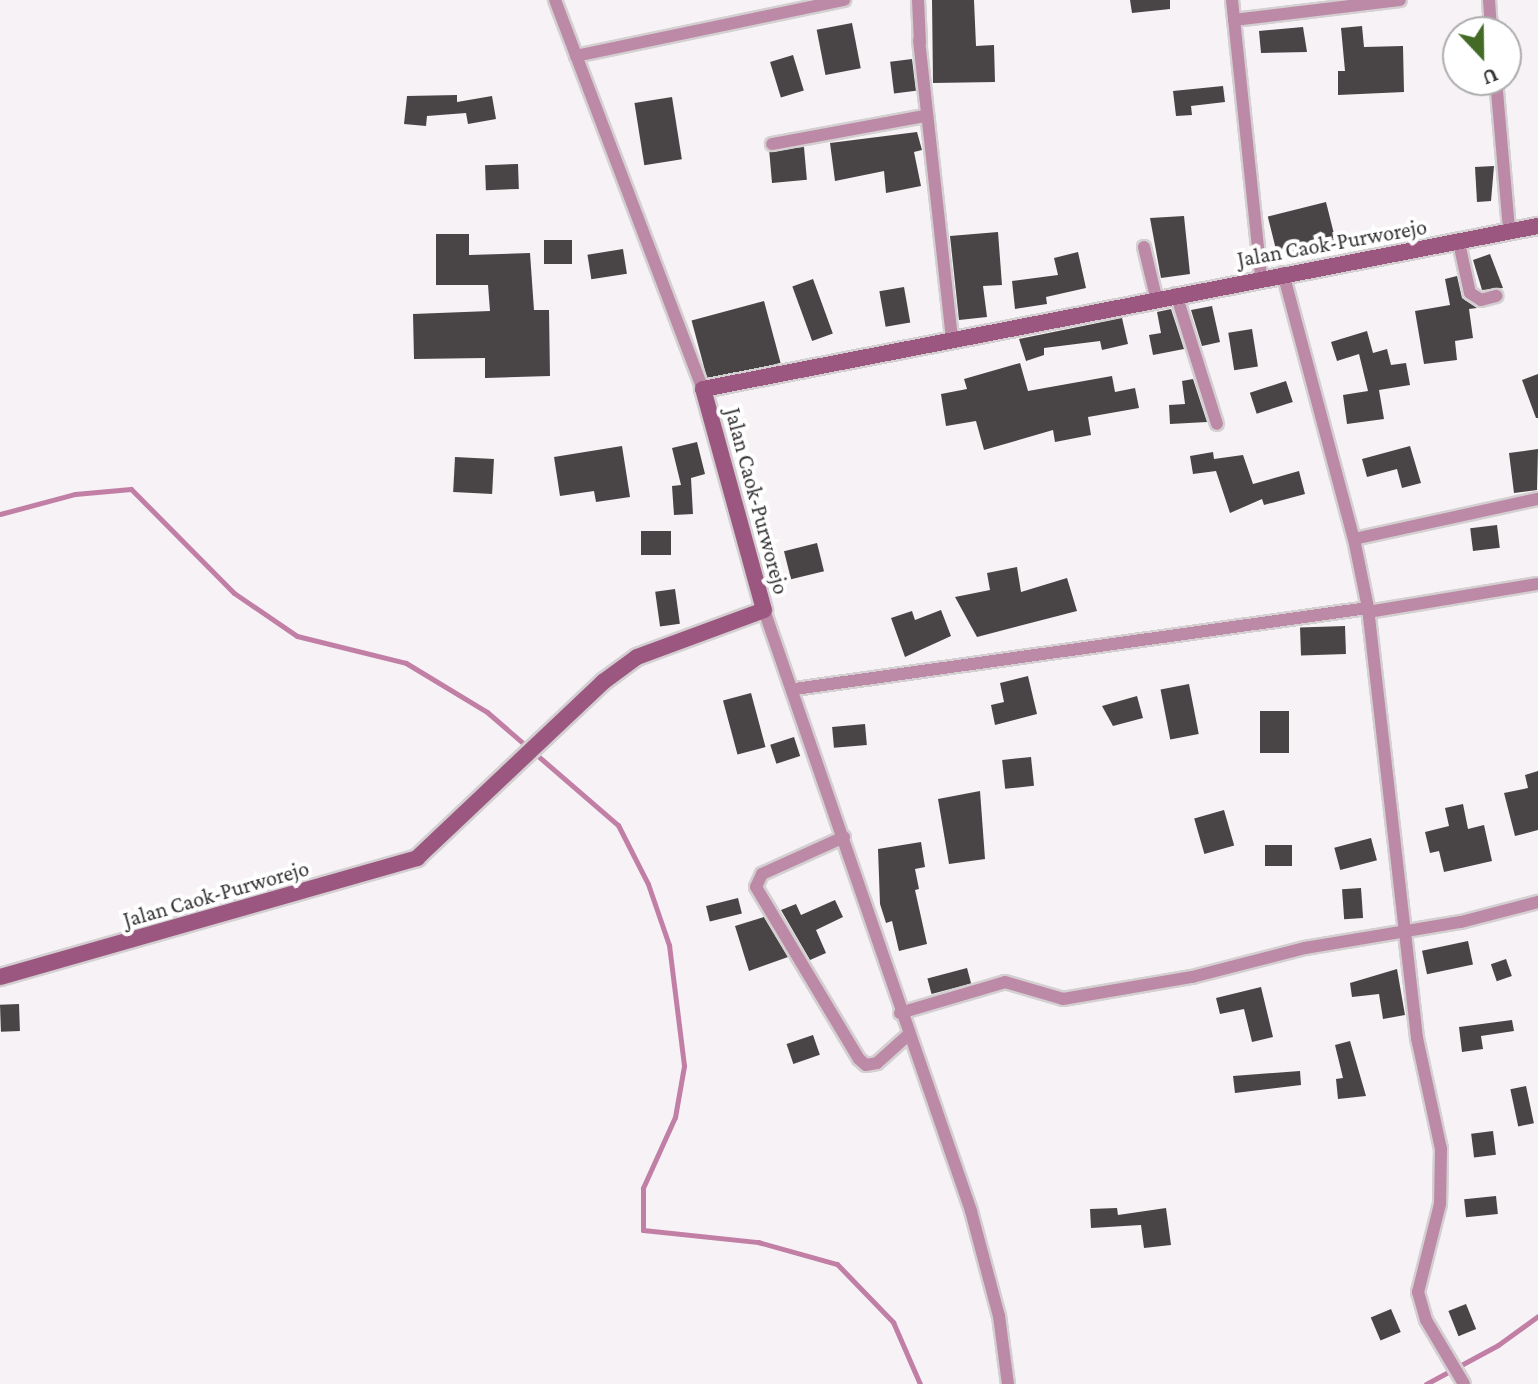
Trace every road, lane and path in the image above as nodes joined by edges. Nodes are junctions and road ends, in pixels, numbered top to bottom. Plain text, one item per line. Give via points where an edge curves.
1 (555, 0) edge
2 (844, 0) edge
3 (918, 0) edge
4 (1232, 0) edge
5 (1400, 0) edge
6 (1234, 20) junction
7 (576, 56) junction
8 (1497, 96) edge
9 (925, 116) junction
10 (772, 144) dead end
11 (1538, 226) edge
12 (1509, 230) junction
13 (1459, 243) junction
14 (1144, 247) dead end
15 (1283, 273) junction
16 (1261, 277) junction
17 (1176, 294) junction
18 (1496, 296) dead end
19 (1156, 297) junction
20 (952, 338) junction
21 (703, 389) junction
22 (1217, 424) dead end
23 (1538, 499) edge
24 (1354, 539) junction
25 (1538, 584) edge
26 (764, 610) junction
27 (1368, 610) junction
28 (795, 689) junction
29 (844, 837) junction
30 (1538, 902) edge
31 (1404, 928) junction
32 (0, 977) edge
33 (900, 1013) junction
34 (907, 1036) junction
35 (1008, 1384) edge
36 (1464, 1384) edge

1 - 7 street
2 - 7 street
3 - 9 street
4 - 6 street
5 - 6 street
6 - 16 street
7 - 21 street
8 - 12 street
9 - 10 street
9 - 20 street
11 - 12 street, Jalan Caok-Purworejo
12 - 13 street, Jalan Caok-Purworejo
13 - 15 street, Jalan Caok-Purworejo
13 - 18 street via 1470,293 1481,300
14 - 19 street
15 - 16 street, Jalan Caok-Purworejo
15 - 24 street
16 - 17 street, Jalan Caok-Purworejo
17 - 19 street, Jalan Caok-Purworejo
17 - 22 street
19 - 20 street, Jalan Caok-Purworejo
20 - 21 street, Jalan Caok-Purworejo
21 - 26 street, Jalan Caok-Purworejo
23 - 24 street
24 - 27 street
25 - 27 street
26 - 28 street
26 - 32 street, Jalan Caok-Purworejo via 637,657 603,682 417,858
27 - 28 street
27 - 31 street
28 - 29 street
29 - 33 street
29 - 34 street via 762,874 756,887 859,1059 866,1065 877,1063
30 - 31 street via 1461,922
31 - 33 street via 1079,997 1050,996 1005,982
31 - 36 street via 1417,1038 1442,1171 1440,1204 1418,1292 1426,1320
33 - 34 street
34 - 35 street via 971,1211 999,1316

